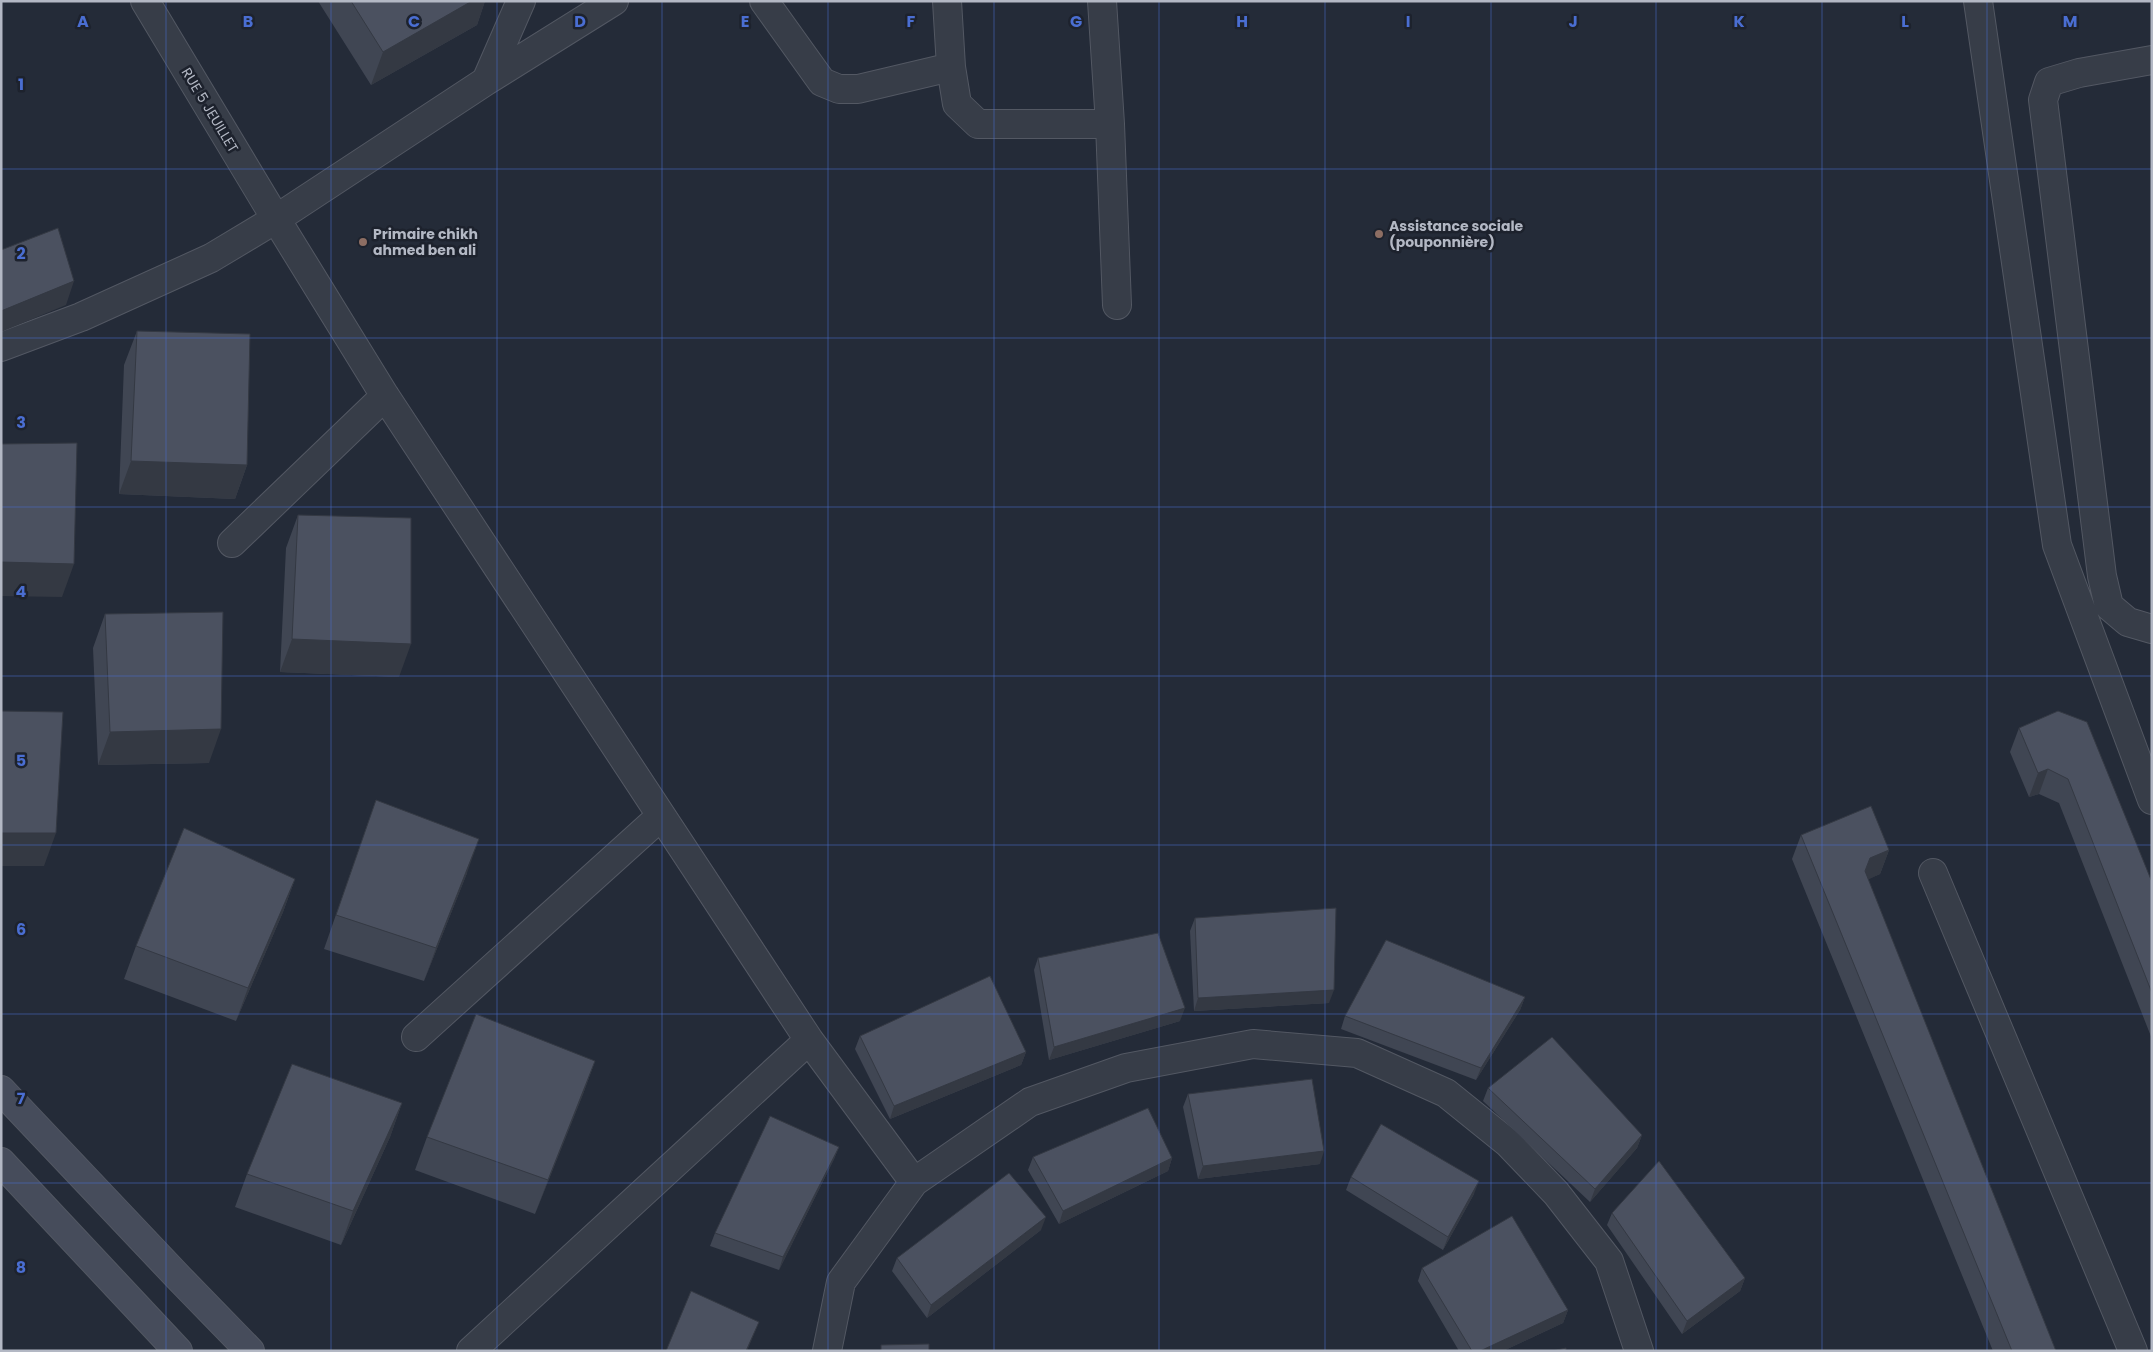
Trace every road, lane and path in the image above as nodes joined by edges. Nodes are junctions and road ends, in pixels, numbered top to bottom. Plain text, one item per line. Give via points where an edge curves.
1 (145, 1) edge
2 (521, 1) edge
3 (614, 1) edge
4 (764, 1) edge
5 (947, 1) edge
6 (1102, 1) edge
7 (1978, 1) edge
8 (2152, 60) edge
9 (952, 67) junction
10 (486, 81) junction
11 (1110, 124) junction
12 (276, 219) junction
13 (1116, 305) dead end
14 (1, 347) edge
15 (385, 396) junction
16 (232, 543) dead end
17 (2152, 629) edge
18 (2152, 800) edge
19 (661, 816) junction
20 (1933, 873) dead end
21 (416, 1037) dead end
22 (809, 1040) junction
23 (1, 1090) edge
24 (1, 1162) edge
25 (914, 1182) junction
26 (178, 1351) edge
27 (250, 1351) edge
28 (471, 1351) edge
29 (827, 1351) edge
30 (1639, 1351) edge
31 (2133, 1351) edge

1 - 12 street, RUE 5 JEUILLET
2 - 10 street
3 - 10 street
4 - 9 street via 822,82 839,89 858,88
5 - 9 street
6 - 11 street
7 - 18 street via 2057,546
8 - 17 street via 2049,82 2043,100 2102,576 2110,606 2128,622
9 - 11 street via 957,104 978,124
10 - 12 street
11 - 13 street
12 - 14 street via 211,258 81,317
12 - 15 street, RUE 5 JEUILLET
15 - 16 street
15 - 19 street, RUE 5 JEUILLET
19 - 21 street
19 - 22 street, RUE 5 JEUILLET
20 - 31 street
22 - 25 street, RUE 5 JEUILLET
22 - 28 street
23 - 27 main road
24 - 26 main road
25 - 29 street via 841,1282
25 - 30 street via 1030,1102 1126,1068 1253,1044 1357,1053 1446,1093 1508,1142 1556,1193 1610,1262

